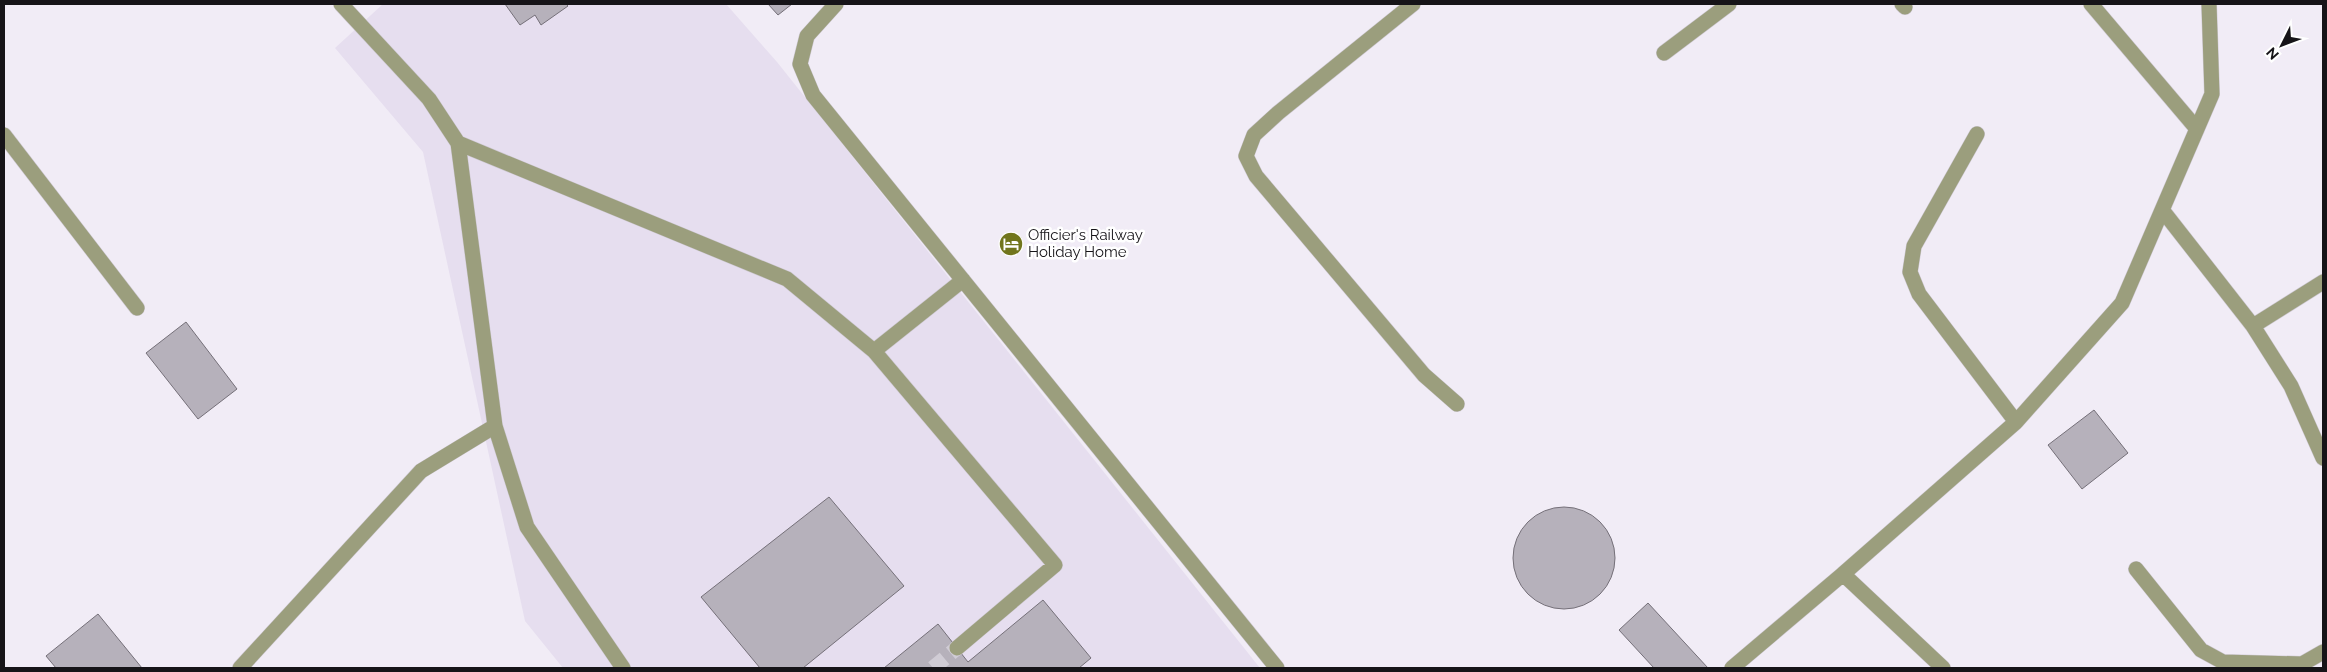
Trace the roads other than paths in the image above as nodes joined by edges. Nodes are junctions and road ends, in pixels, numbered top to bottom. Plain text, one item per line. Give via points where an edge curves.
1 (342, 4) edge
2 (836, 4) edge
3 (1412, 4) edge
4 (1729, 4) edge
5 (2091, 4) edge
6 (2209, 4) edge
7 (1664, 53) dead end
8 (2197, 129) junction
9 (1977, 134) dead end
10 (4, 135) edge
11 (458, 143) junction
12 (2163, 211) junction
13 (963, 280) junction
14 (2323, 282) edge
15 (137, 308) dead end
16 (2253, 326) junction
17 (874, 351) junction
18 (1457, 404) dead end
19 (2016, 422) junction
20 (495, 426) junction
21 (2323, 458) edge
22 (2136, 569) dead end
23 (1843, 574) junction
24 (957, 648) tunnel mouth
25 (2323, 652) edge
26 (240, 668) edge
27 (623, 668) edge
28 (1277, 668) edge
29 (1732, 668) edge
30 (1944, 668) edge

1 - 11 street via 429,99
2 - 13 street via 807,36 804,45 800,64 813,95
3 - 18 street via 1278,113 1254,135 1246,156 1256,176 1424,376
4 - 7 street
5 - 8 street
6 - 8 street via 2212,94
8 - 12 street
9 - 19 street via 1914,246 1910,272 1919,294
10 - 15 street
11 - 17 street via 787,279
11 - 20 street
12 - 16 street
12 - 19 street via 2122,303
13 - 17 street
13 - 28 street
14 - 16 street
16 - 21 street via 2291,386
17 - 24 street via 1055,565
19 - 23 street
20 - 26 street via 421,471
20 - 27 street via 527,527
22 - 25 street via 2202,650 2223,662 2302,664
23 - 29 street
23 - 30 street

